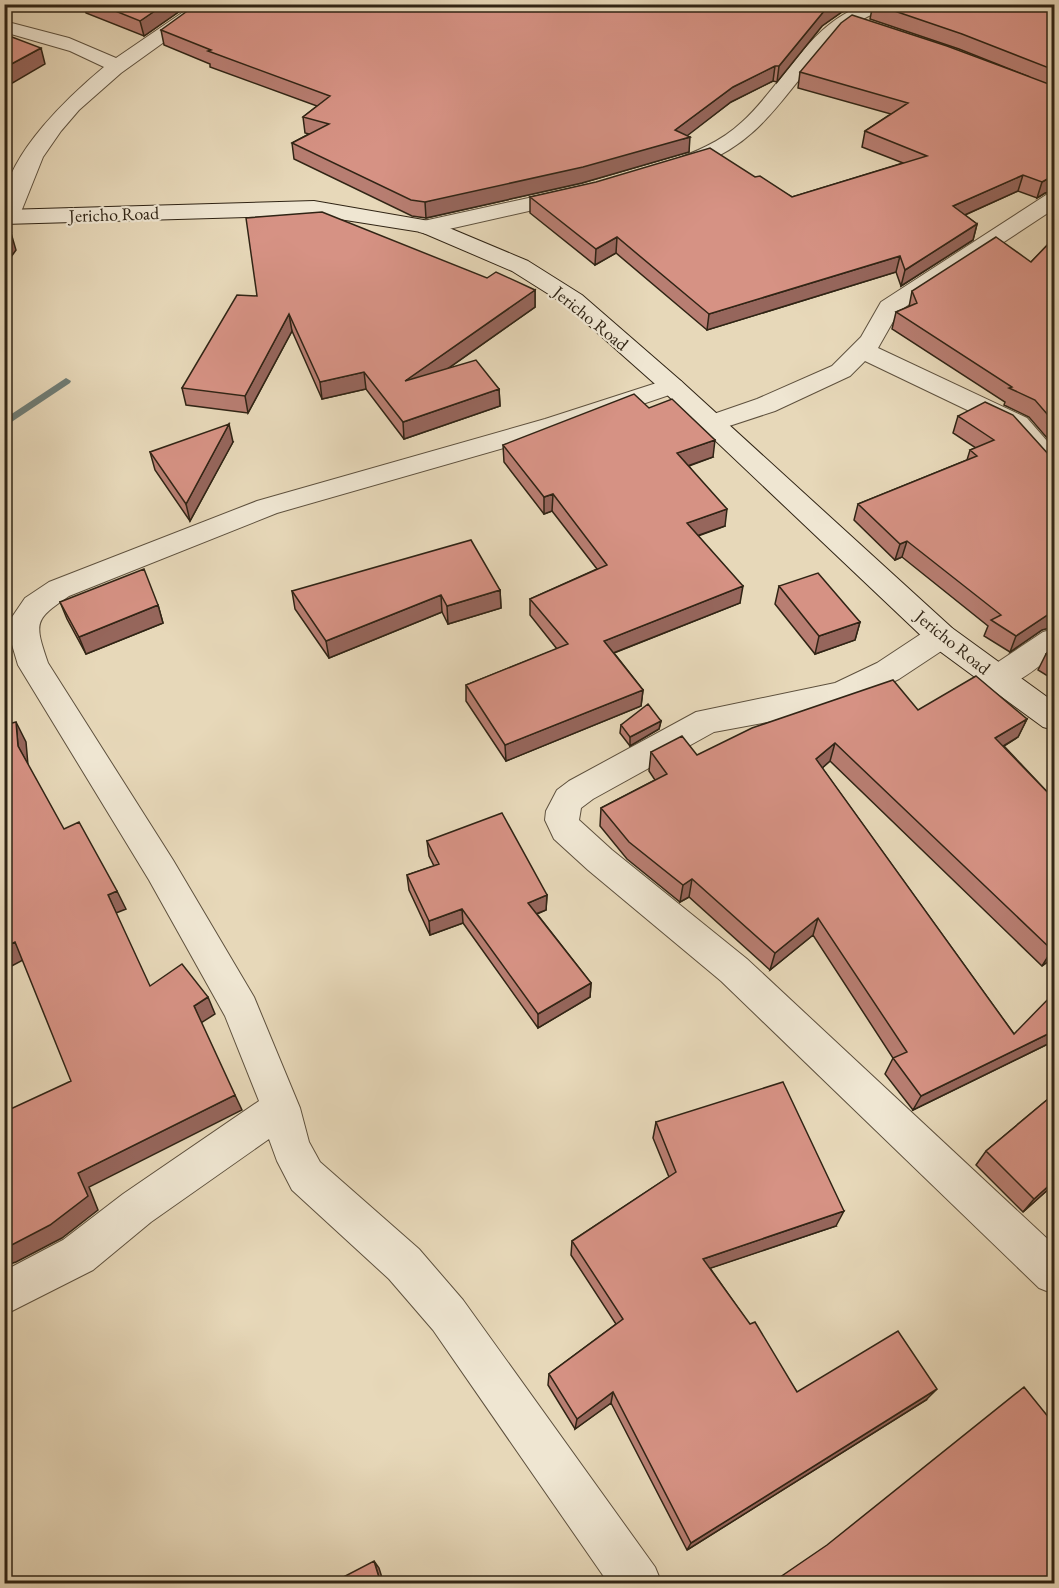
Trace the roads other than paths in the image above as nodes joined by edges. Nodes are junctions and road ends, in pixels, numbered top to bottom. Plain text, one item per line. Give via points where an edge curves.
1 (208, 4) edge
2 (881, 6) edge
3 (846, 20) junction
4 (4, 26) edge
5 (867, 27) edge
6 (117, 66) junction
7 (657, 172) edge
8 (599, 188) edge
9 (1054, 200) edge
10 (6, 217) edge
11 (427, 228) junction
12 (863, 350) junction
13 (672, 386) junction
14 (714, 423) junction
15 (1054, 465) edge
16 (941, 636) junction
17 (1054, 640) edge
18 (996, 678) junction
19 (1054, 718) edge
20 (280, 1108) junction
21 (1054, 1274) edge
22 (4, 1294) edge
23 (638, 1584) edge

1 - 6 street
2 - 3 street
3 - 5 street
3 - 7 street via 831,32 749,127 710,155
4 - 6 street via 65,41
6 - 10 street via 55,123 35,152
8 - 11 street
9 - 12 street via 890,307
10 - 11 street, Jericho Road via 314,208
11 - 13 street, Jericho Road via 520,266 574,300
12 - 14 street via 841,371
12 - 15 street via 1018,424
13 - 14 street, Jericho Road
13 - 20 street via 267,507 59,589 24,617 22,630 33,664 241,1008
14 - 16 street, Jericho Road
16 - 18 street, Jericho Road
16 - 21 street via 888,671 843,693 707,721 581,790 569,799 562,820 566,829 600,860 734,970
17 - 18 street
18 - 19 street, Jericho Road
20 - 22 street via 137,1208 78,1255
20 - 23 street via 291,1148 306,1176 404,1264 448,1315

